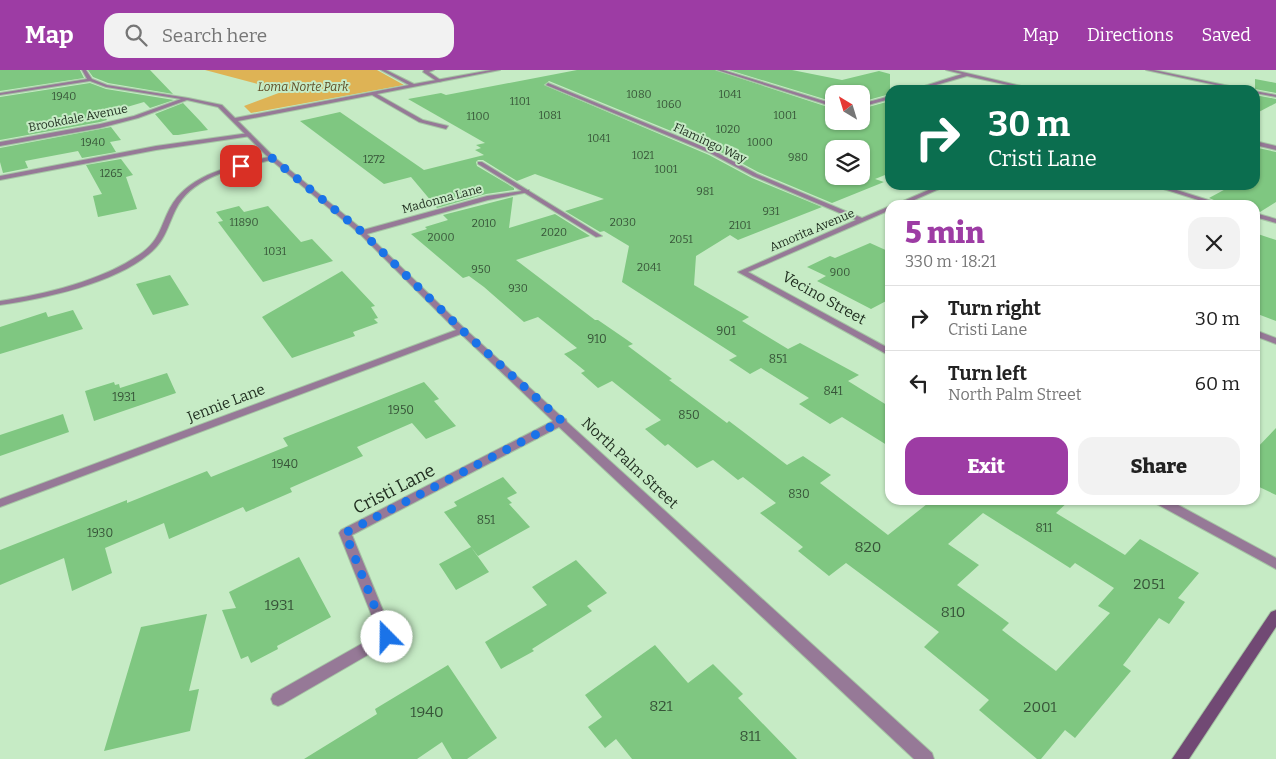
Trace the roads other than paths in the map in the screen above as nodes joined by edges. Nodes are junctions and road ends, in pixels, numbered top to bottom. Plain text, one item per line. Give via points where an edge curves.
1 (84, 70) edge
2 (383, 70) edge
3 (432, 70) edge
4 (498, 70) edge
5 (720, 70) edge
6 (948, 70) edge
7 (1148, 70) edge
8 (966, 74) junction
9 (90, 80) junction
10 (440, 81) junction
11 (548, 84) dead end
12 (930, 85) edge
13 (1014, 85) edge
14 (1222, 85) edge
15 (414, 86) junction
16 (1260, 93) edge
17 (0, 94) edge
18 (373, 94) junction
19 (1276, 96) edge
20 (188, 99) junction
21 (885, 99) edge
22 (825, 103) edge
23 (870, 103) edge
24 (234, 120) junction
25 (446, 127) dead end
26 (249, 135) junction
27 (0, 144) edge
28 (1260, 144) edge
29 (1276, 148) edge
30 (272, 158) junction
31 (480, 163) dead end
32 (0, 178) edge
33 (933, 190) edge
34 (1171, 190) edge
35 (527, 191) junction
36 (910, 200) edge
37 (1204, 200) edge
38 (885, 210) edge
39 (1260, 216) edge
40 (862, 220) junction
41 (1276, 221) edge
42 (362, 232) junction
43 (598, 236) dead end
44 (742, 272) joint
45 (0, 304) edge
46 (462, 330) junction
47 (1260, 335) edge
48 (1276, 341) edge
49 (885, 350) edge
50 (562, 421) junction
51 (0, 504) edge
52 (1168, 505) edge
53 (1276, 564) edge
54 (1276, 616) edge
55 (278, 699) dead end
56 (926, 759) edge
57 (1180, 759) edge

1 - 9 street
2 - 15 street
3 - 10 street via 426,71
4 - 10 street
5 - 22 street
6 - 8 street
7 - 14 street
8 - 12 street
8 - 13 street
9 - 17 street
9 - 20 street, North Palm Street via 106,86
10 - 15 street
11 - 40 street, Flamingo Way via 712,152 755,175
15 - 18 street
16 - 19 street
18 - 24 street
18 - 25 street via 420,121
20 - 24 street, North Palm Street via 220,106
20 - 27 street, Brookdale Avenue via 100,126
21 - 23 street
24 - 26 street, North Palm Street
26 - 30 street, North Palm Street
26 - 32 street via 156,148
28 - 29 street
30 - 42 street, North Palm Street
30 - 45 street via 216,173 193,184 180,196 157,243 135,260 64,290
31 - 35 street
33 - 36 street
34 - 37 street
35 - 42 street, Madonna Lane via 487,198
35 - 43 street
38 - 40 street, Amorita Avenue
39 - 41 street
40 - 44 street, Amorita Avenue
42 - 46 street, North Palm Street
44 - 49 street, Vecino Street
46 - 50 street, North Palm Street
46 - 51 street, Jennie Lane
47 - 48 street
50 - 55 street, Cristi Lane via 345,533 387,637
50 - 56 street, North Palm Street
52 - 53 street
54 - 57 street

